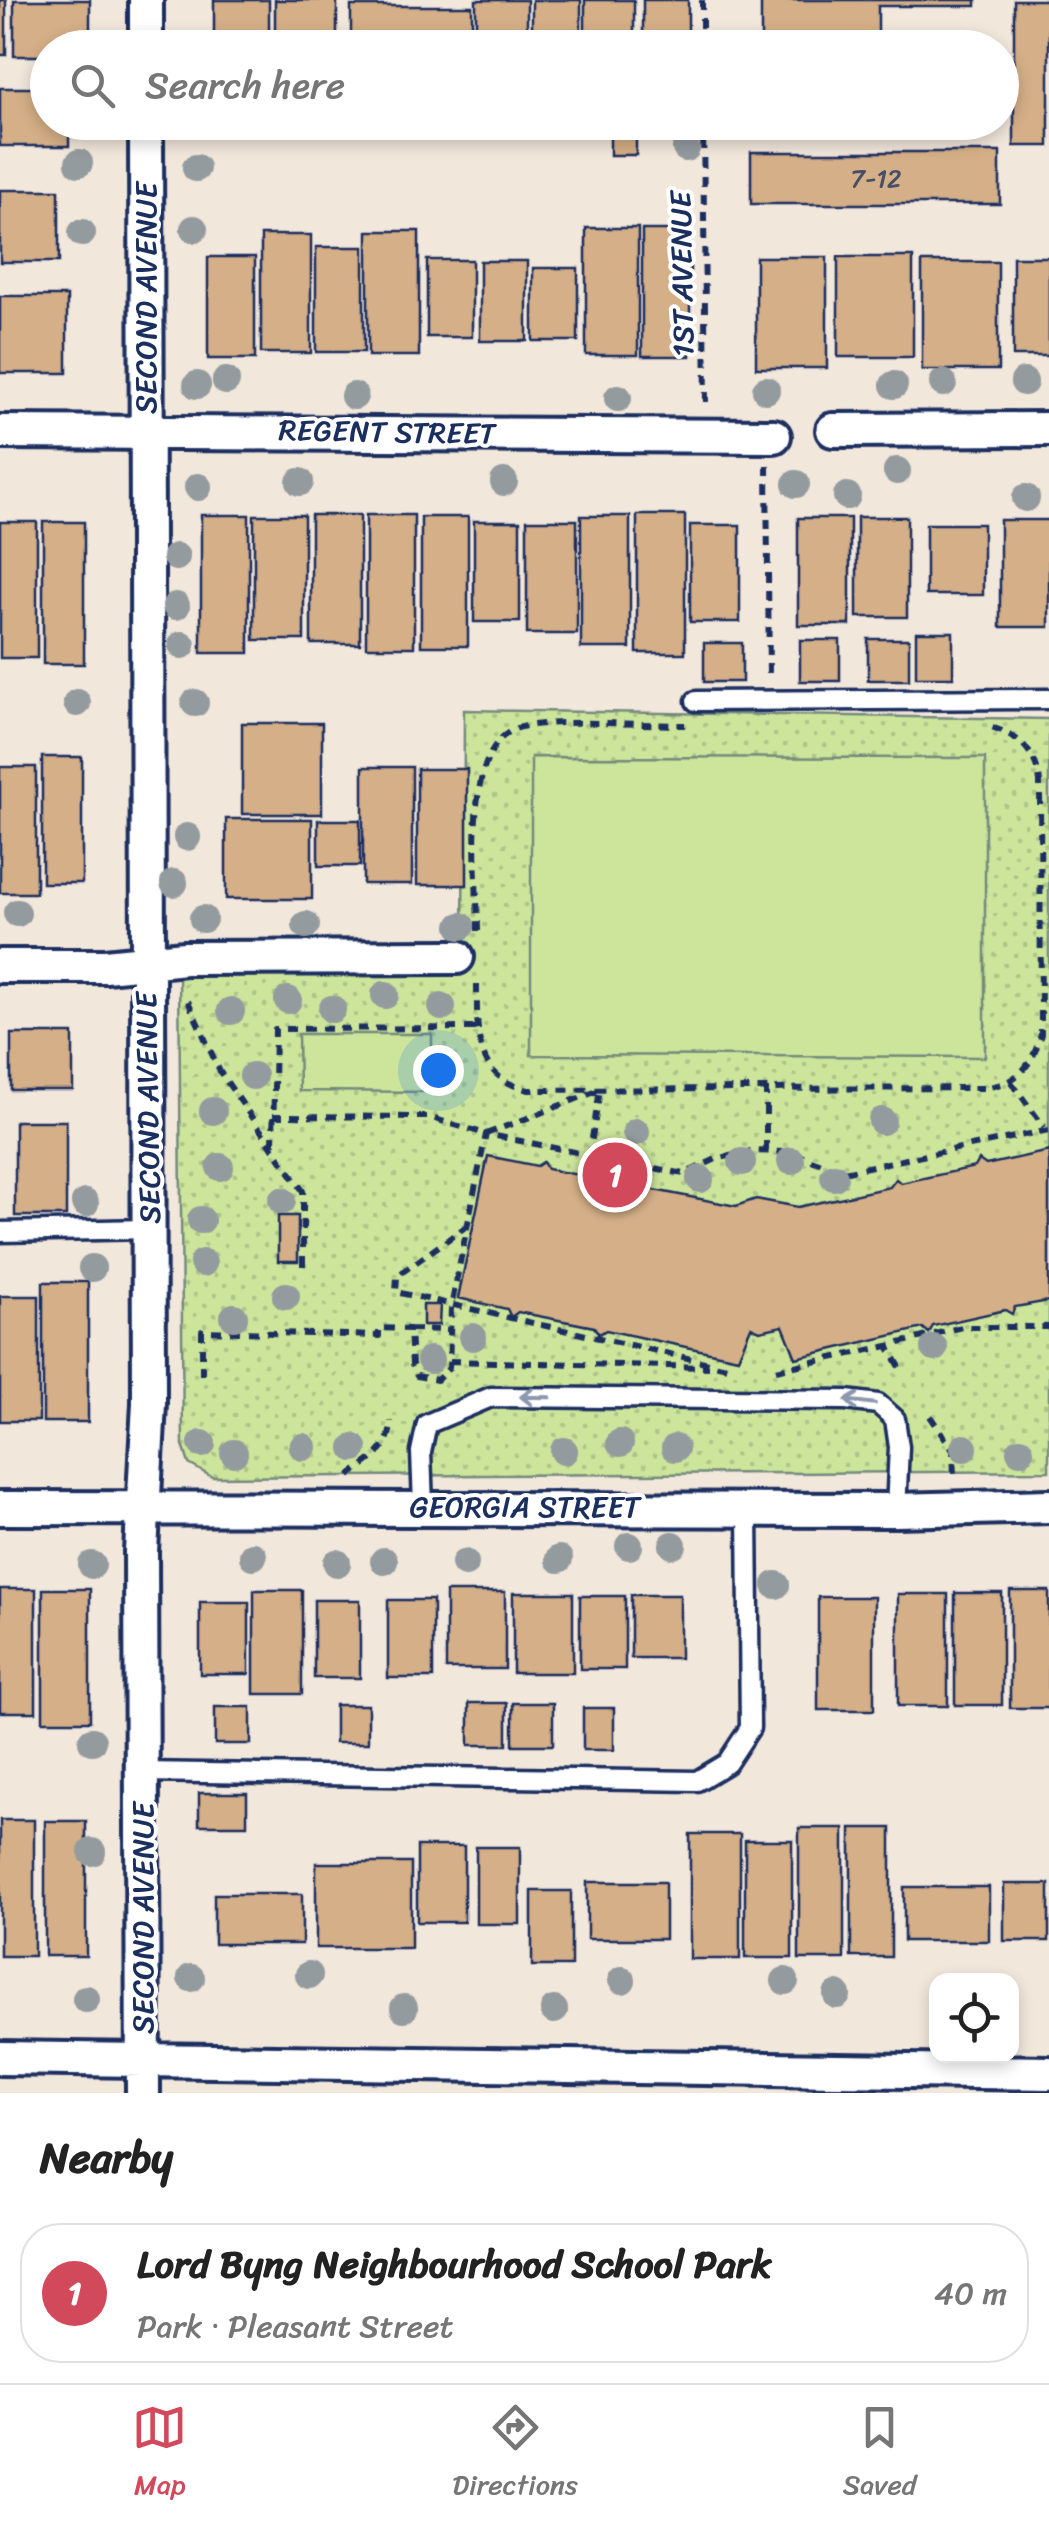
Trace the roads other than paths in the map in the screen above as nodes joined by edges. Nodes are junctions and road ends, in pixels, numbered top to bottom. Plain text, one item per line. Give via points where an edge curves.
1 (146, 0) edge
2 (146, 30) edge
3 (146, 140) edge
4 (1049, 429) edge
5 (146, 430) junction
6 (832, 430) dead end
7 (0, 432) edge
8 (770, 436) road end
9 (1049, 699) edge
10 (696, 701) dead end
11 (471, 955) road end
12 (146, 961) junction
13 (0, 966) edge
14 (150, 1230) junction
15 (0, 1232) edge
16 (423, 1506) junction
17 (1049, 1506) edge
18 (146, 1507) junction
19 (0, 1508) edge
20 (748, 1510) junction
21 (896, 1510) junction
22 (142, 1772) junction
23 (0, 2058) edge
24 (143, 2058) junction
25 (1049, 2073) edge
26 (143, 2093) edge

1 - 2 street
3 - 5 street, SECOND AVENUE
4 - 6 street
5 - 7 street, REGENT STREET
5 - 8 street, REGENT STREET
5 - 12 street, SECOND AVENUE
9 - 10 lane
11 - 12 street
12 - 13 street
12 - 14 street, SECOND AVENUE
14 - 15 lane
14 - 18 street, SECOND AVENUE
16 - 18 street, GEORGIA STREET
16 - 20 street, GEORGIA STREET
21 -> 16 lane via 895,1419 878,1404 846,1400 491,1397 427,1424
17 - 21 street, GEORGIA STREET
18 - 19 street, GEORGIA STREET
18 - 22 street, SECOND AVENUE
20 - 21 street, GEORGIA STREET
20 - 22 lane via 750,1728 728,1763 697,1782
22 - 24 street, SECOND AVENUE
23 - 24 street
24 - 25 street
24 - 26 street, SECOND AVENUE

